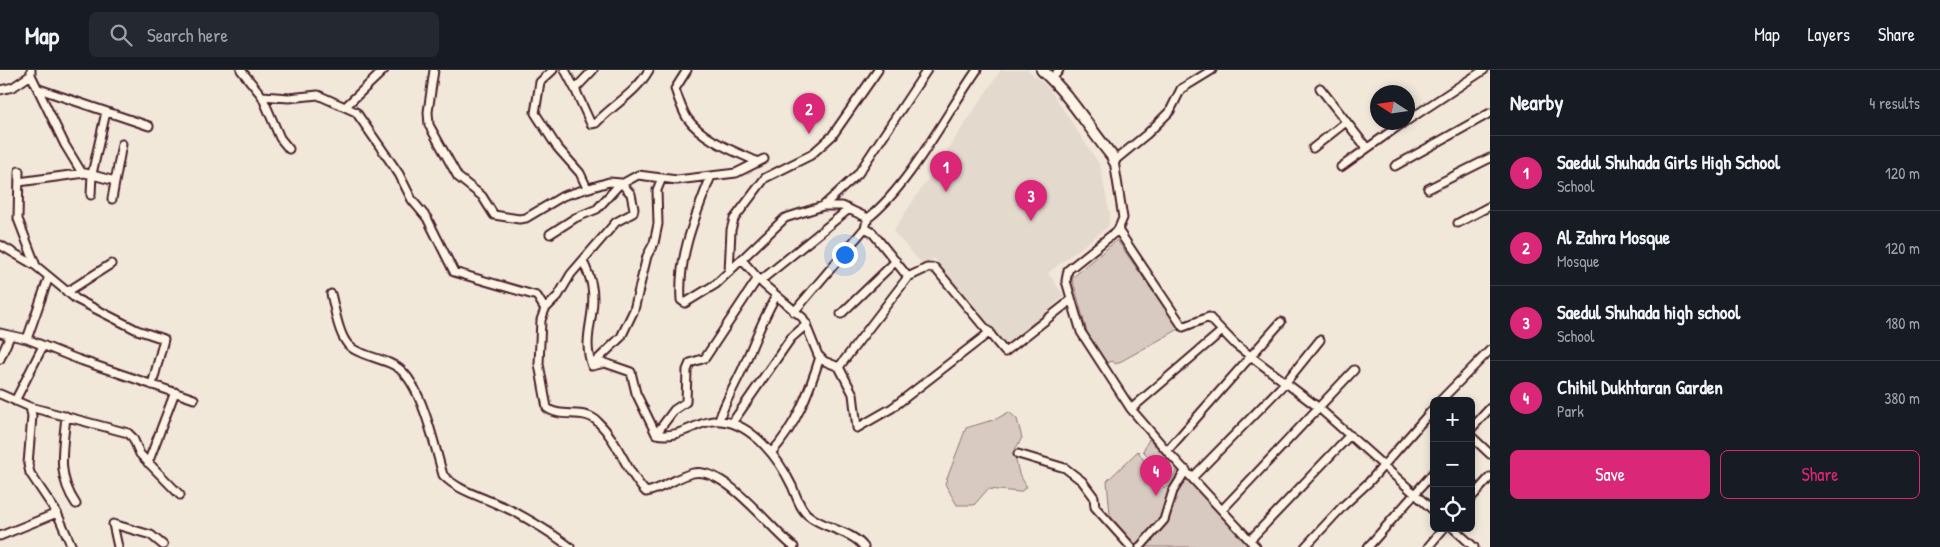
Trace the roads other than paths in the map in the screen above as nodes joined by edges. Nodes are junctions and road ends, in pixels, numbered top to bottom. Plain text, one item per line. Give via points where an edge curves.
1 (241, 70) edge
2 (384, 70) edge
3 (434, 70) edge
4 (553, 70) edge
5 (565, 70) edge
6 (593, 70) edge
7 (650, 70) edge
8 (687, 70) edge
9 (878, 70) edge
10 (927, 70) edge
11 (977, 70) edge
12 (1042, 70) edge
13 (1058, 70) edge
14 (1212, 70) edge
15 (1484, 70) edge
16 (31, 72) edge
17 (1052, 79) junction
18 (575, 88) junction
19 (1320, 88) dead end
20 (39, 89) junction
21 (0, 90) edge
22 (262, 96) junction
23 (346, 107) junction
24 (106, 112) junction
25 (1490, 113) edge
26 (1415, 115) edge
27 (1346, 122) junction
28 (149, 126) dead end
29 (1392, 130) edge
30 (122, 144) dead end
31 (1366, 147) junction
32 (1313, 148) dead end
33 (289, 149) dead end
34 (1490, 158) edge
35 (1114, 161) junction
36 (1395, 166) dead end
37 (1341, 167) dead end
38 (18, 171) dead end
39 (82, 173) junction
40 (92, 174) junction
41 (711, 176) junction
42 (662, 178) junction
43 (115, 181) junction
44 (19, 182) junction
45 (621, 183) junction
46 (587, 188) junction
47 (1428, 189) dead end
48 (90, 195) dead end
49 (112, 199) dead end
50 (823, 206) junction
51 (1490, 206) edge
52 (849, 209) junction
53 (868, 218) junction
54 (1458, 223) dead end
55 (865, 228) junction
56 (1118, 230) junction
57 (550, 234) dead end
58 (0, 245) edge
59 (582, 260) junction
60 (742, 260) junction
61 (896, 262) junction
62 (111, 264) dead end
63 (36, 266) junction
64 (729, 272) junction
65 (908, 277) junction
66 (48, 279) junction
67 (759, 280) junction
68 (66, 292) junction
69 (331, 294) dead end
70 (776, 296) junction
71 (1071, 298) junction
72 (545, 309) junction
73 (794, 312) junction
74 (841, 314) dead end
75 (1281, 322) dead end
76 (806, 324) junction
77 (1222, 331) junction
78 (990, 332) junction
79 (0, 333) edge
80 (10, 336) junction
81 (27, 339) junction
82 (1320, 340) dead end
83 (43, 346) junction
84 (1490, 350) edge
85 (820, 357) junction
86 (1251, 357) junction
87 (0, 359) edge
88 (592, 366) junction
89 (839, 367) junction
90 (1354, 370) dead end
91 (1286, 382) junction
92 (152, 384) junction
93 (174, 392) junction
94 (0, 394) edge
95 (1444, 397) edge
96 (194, 399) dead end
97 (15, 401) junction
98 (30, 407) junction
99 (1131, 408) junction
100 (1319, 408) junction
101 (1490, 408) edge
102 (1430, 412) edge
103 (66, 416) junction
104 (719, 420) junction
105 (732, 423) junction
106 (1475, 425) edge
107 (656, 434) junction
108 (1350, 436) junction
109 (1475, 440) edge
110 (1166, 451) junction
111 (772, 453) junction
112 (1018, 454) dead end
113 (1490, 454) edge
114 (148, 463) junction
115 (1382, 466) junction
116 (1186, 470) junction
117 (1430, 476) edge
118 (1193, 477) junction
119 (1490, 477) edge
120 (1414, 494) junction
121 (1475, 494) edge
122 (180, 495) dead end
123 (76, 504) dead end
124 (1430, 508) edge
125 (1222, 510) junction
126 (57, 513) junction
127 (1441, 532) edge
128 (1457, 532) edge
129 (0, 536) edge
130 (1250, 540) junction
131 (163, 545) dead end
132 (72, 547) edge
133 (118, 547) edge
134 (570, 547) edge
135 (794, 547) edge
136 (864, 547) edge
137 (1131, 547) edge
138 (1140, 547) edge
139 (1256, 547) edge
140 (1305, 547) edge
141 (1368, 547) edge
142 (1428, 547) edge
143 (1474, 547) edge

1 - 22 street
2 - 23 street
3 - 46 street via 429,125 458,177 482,196 494,215 526,218 563,196
4 - 46 street via 540,82 535,113 557,148 580,173
5 - 18 street
6 - 18 street
7 - 18 street via 641,85 596,123 591,124
8 - 41 street via 674,89 687,118 724,147 761,160 736,173
9 - 64 street via 832,136 811,155 765,178 734,219
10 - 50 street via 858,174
11 - 53 street via 910,170 881,207
12 - 17 street
13 - 17 street
14 - 35 street via 1181,89 1170,111 1148,134
15 - 26 street
16 - 20 street
16 - 21 street via 13,87
17 - 35 street
19 - 27 street
20 - 24 street
20 - 39 street
22 - 23 street via 318,95
22 - 33 street via 280,138
23 - 72 street via 356,112 378,143 433,228 454,272 537,296
24 - 28 street
24 - 40 street
25 - 36 street
27 - 31 street
27 - 32 street
29 - 31 street
30 - 43 street
31 - 37 street
34 - 47 street
35 - 56 street via 1123,218
38 - 44 street
39 - 40 street
39 - 44 street
40 - 43 street
40 - 48 street
41 - 42 street via 677,180
41 - 64 street via 689,234 680,284 681,300 685,303
42 - 45 street via 643,174
42 - 88 street via 657,190 658,224 654,243 647,256 634,310 621,338
43 - 49 street
44 - 63 street via 18,219
45 - 46 street via 608,182
45 - 57 street via 598,209 575,218
45 - 59 street via 631,194 633,213 616,222
50 - 52 street
50 - 60 street via 784,218
51 - 54 street
52 - 53 street
52 - 67 street
53 - 55 street
55 - 61 street
55 - 73 street
56 - 71 street via 1068,270 1066,281
56 - 77 street via 1183,327 1209,317
58 - 63 street
59 - 72 street via 558,296
59 - 88 street via 592,286 593,307 587,352
60 - 64 street
60 - 67 street
61 - 65 street
61 - 74 street
62 - 68 street
63 - 66 street
65 - 78 street via 927,268 935,268
65 - 89 street
66 - 68 street
66 - 81 street
67 - 70 street
67 - 107 street via 704,358 690,363 686,402 674,410
68 - 92 street via 137,330 164,339
69 - 134 street via 346,342 390,363 402,371 410,383 430,429 443,475
70 - 73 street
70 - 104 street via 760,323
71 - 78 street via 1005,352
71 - 99 street via 1081,332
72 - 135 street via 539,364 547,408 552,412 588,416 597,421 629,465 636,482 646,492 659,490 694,472 709,475 726,484
73 - 76 street
75 - 86 street
76 - 85 street
76 - 105 street via 791,338
77 - 86 street
77 - 99 street
78 - 89 street via 892,408 857,428 853,394
79 - 80 street
80 - 81 street
80 - 87 street
81 - 83 street
82 - 91 street
83 - 92 street
83 - 97 street
84 - 95 street
85 - 89 street
85 - 111 street via 810,390 786,437
86 - 91 street
86 - 110 street
88 - 107 street via 605,363 631,372 636,393
90 - 100 street
91 - 100 street
91 - 118 street
92 - 93 street
93 - 96 street
93 - 114 street
94 - 97 street
97 - 98 street
98 - 103 street
98 - 126 street via 30,473
99 - 110 street
100 - 108 street
100 - 125 street
101 - 106 street
102 - 115 street
103 - 114 street via 128,433
103 - 123 street via 62,469 66,489
104 - 105 street
104 - 107 street via 670,436
105 - 111 street via 762,442
108 - 115 street
108 - 130 street
109 - 113 street
110 - 116 street
111 - 136 street via 807,514
112 - 137 street via 1065,468 1082,480 1094,497 1095,506
114 - 122 street
115 - 120 street
115 - 140 street
116 - 118 street
116 - 138 street via 1173,491 1164,520
117 - 120 street
118 - 125 street
119 - 121 street
120 - 124 street
120 - 141 street
125 - 130 street
126 - 129 street
126 - 132 street
127 - 142 street
128 - 143 street
130 - 139 street
131 - 133 street via 151,535 113,524

